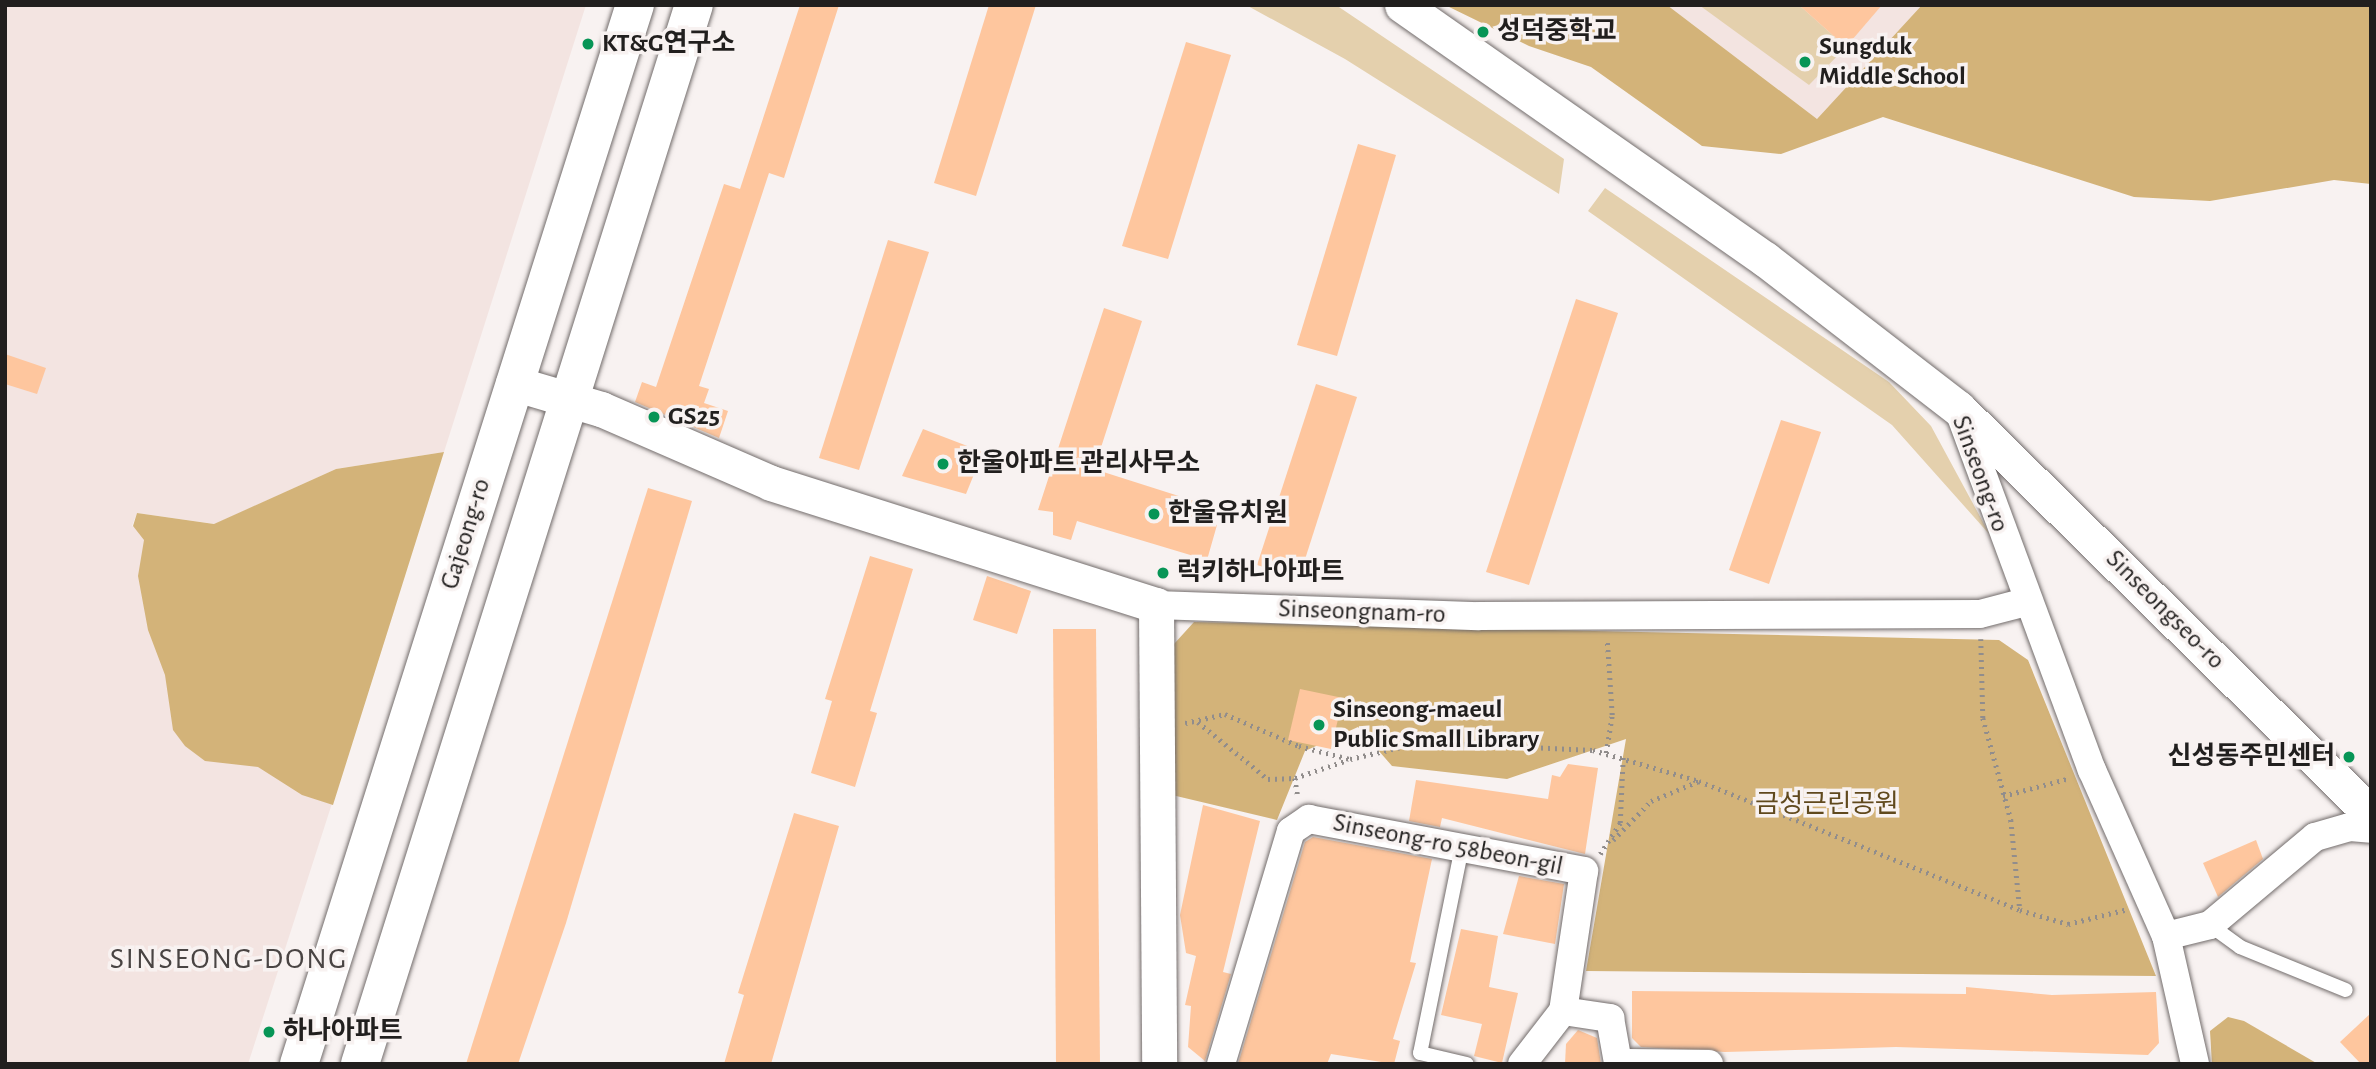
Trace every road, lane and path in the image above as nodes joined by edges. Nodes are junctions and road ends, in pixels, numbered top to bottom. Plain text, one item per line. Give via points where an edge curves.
1 (635, 5) edge
2 (694, 5) edge
3 (1402, 5) edge
4 (513, 383) junction
5 (572, 401) junction
6 (1958, 408) junction
7 (2026, 602) junction
8 (1156, 605) junction
9 (1980, 614) junction
10 (1604, 615) junction
11 (1197, 722) junction
12 (1157, 725) junction
13 (1606, 753) junction
14 (1623, 757) junction
15 (1350, 759) junction
16 (2092, 770) junction
17 (1295, 778) junction
18 (1699, 781) junction
19 (2003, 796) junction
20 (2371, 814) edge
21 (1301, 824) junction
22 (2371, 829) edge
23 (1607, 846) junction
24 (1462, 847) junction
25 (1584, 871) junction
26 (2149, 901) junction
27 (2020, 910) junction
28 (2210, 925) junction
29 (2166, 936) junction
30 (2346, 990) dead end
31 (1563, 1011) junction
32 (1618, 1063) edge
33 (299, 1064) edge
34 (360, 1064) edge
35 (1159, 1064) edge
36 (1221, 1064) edge
37 (1468, 1064) edge
38 (1522, 1064) edge
39 (1709, 1064) edge
40 (2195, 1064) edge

1 - 4 main road, Gajeong-ro
2 - 5 main road
3 - 6 street, Sinseong-ro via 1765,259
4 - 5 street
4 - 33 main road, Gajeong-ro
5 - 8 street via 771,483
5 - 34 main road
6 - 7 street, Sinseong-ro
6 - 20 street, Sinseongseo-ro
7 - 9 street, Sinseongnam-ro
7 - 16 street, Sinseong-ro
8 - 10 street, Sinseongnam-ro
8 - 12 street
9 - 10 street, Sinseongnam-ro
9 - 19 path via 1983,718
10 - 13 path via 1612,689
11 - 12 path
11 - 15 path via 1225,714 1299,746
11 - 17 path via 1268,779
12 - 35 street
13 - 14 path
13 - 15 path via 1498,741 1422,742
14 - 18 path
14 - 23 path via 1622,812
15 - 17 path
16 - 19 path
16 - 26 street, Sinseong-ro
17 - 21 path
18 - 23 path via 1651,802
18 - 27 path
19 - 27 path
21 - 24 street, Sinseong-ro 58beon-gil via 1309,819
21 - 36 street, Sinseong-ro 58beon-gil via 1292,831
22 - 28 street via 2350,827 2315,838
23 - 25 path
24 - 25 street, Sinseong-ro 58beon-gil
24 - 37 lane via 1420,1054
25 - 31 street, Sinseong-ro 58beon-gil
26 - 27 path via 2068,924
26 - 29 street, Sinseong-ro
28 - 29 street
28 - 30 lane via 2240,947
29 - 40 street, Sinseong-ro
31 - 32 street via 1610,1018
31 - 38 street, Sinseong-ro 58beon-gil
32 - 39 street

